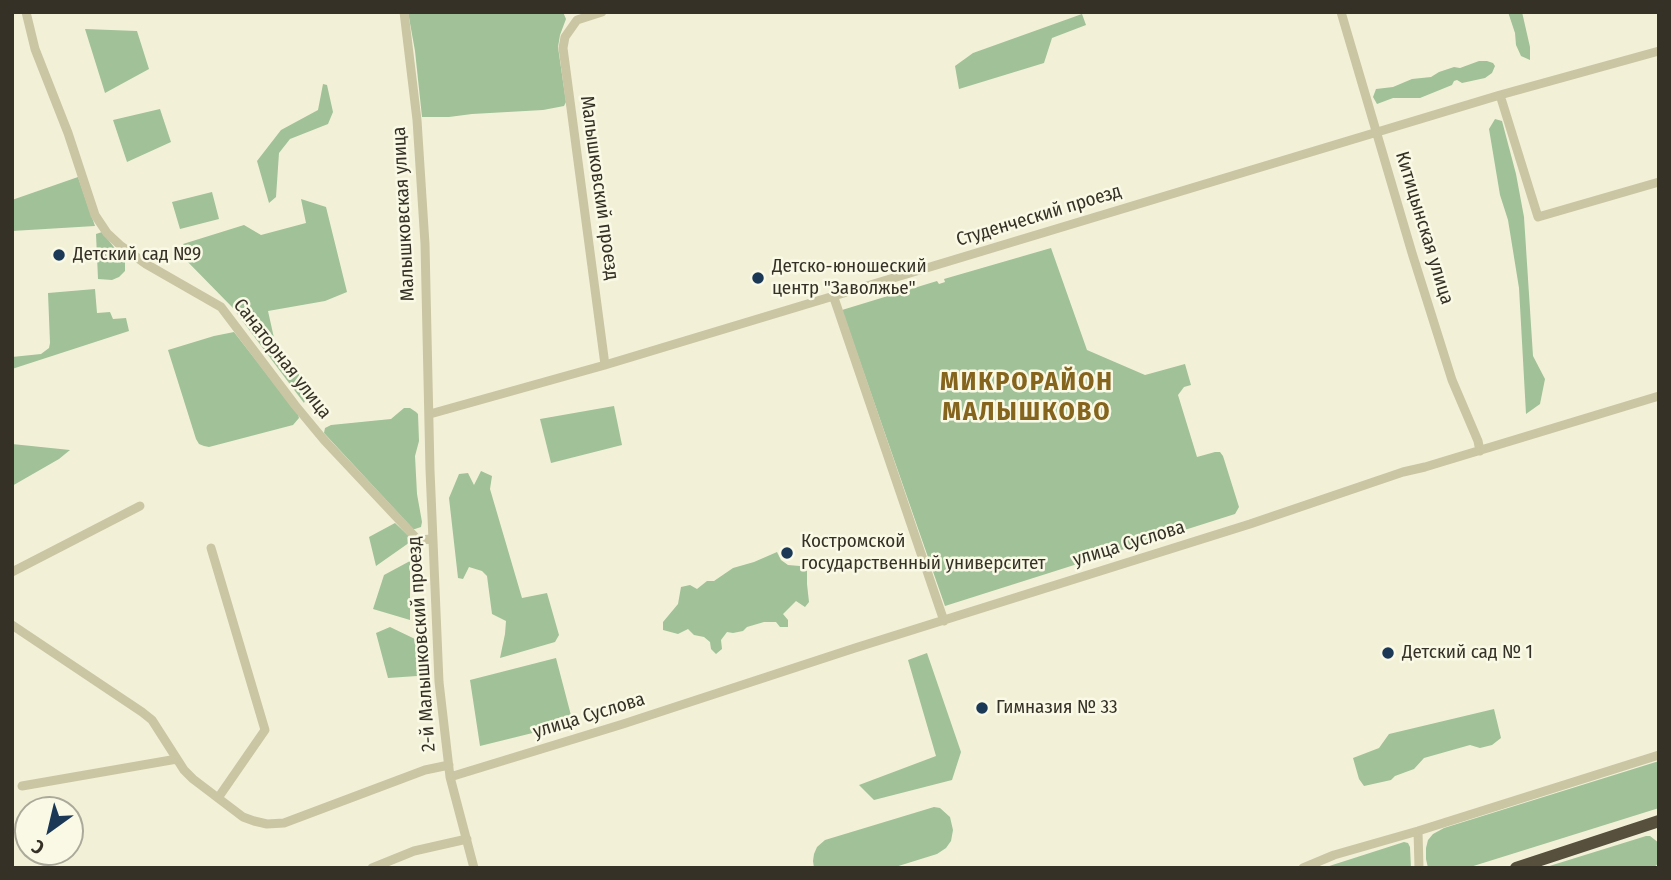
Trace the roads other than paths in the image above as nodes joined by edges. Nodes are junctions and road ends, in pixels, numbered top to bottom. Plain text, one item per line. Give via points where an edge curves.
1 (26, 12) edge
2 (404, 12) edge
3 (602, 12) edge
4 (1341, 12) edge
5 (1659, 51) edge
6 (1500, 95) junction
7 (1377, 132) junction
8 (1659, 183) edge
9 (833, 295) junction
10 (605, 365) junction
11 (1659, 396) edge
12 (430, 414) junction
13 (1480, 451) junction
14 (140, 506) dead end
15 (432, 539) junction
16 (211, 548) dead end
17 (12, 572) edge
18 (944, 621) junction
19 (12, 625) edge
20 (1659, 755) edge
21 (177, 759) junction
22 (449, 765) junction
23 (450, 777) junction
24 (22, 786) dead end
25 (218, 798) junction
26 (1659, 821) edge
27 (1418, 831) junction
28 (467, 839) junction
29 (372, 868) edge
30 (474, 868) edge
31 (1303, 868) edge
32 (1419, 868) edge
33 (1516, 868) edge

1 - 15 street, Санаторная улица via 95,215 107,233 146,264 221,307 324,440 418,540
2 - 12 street, Малышковская улица via 417,120
3 - 10 street, Малышковский проезд via 577,20 563,48
4 - 7 street, Китицынская улица
5 - 6 street, Студенческий проезд
6 - 7 street, Студенческий проезд
6 - 8 street via 1538,217
7 - 9 street, Студенческий проезд
7 - 13 street, Китицынская улица via 1452,380
9 - 10 street, Студенческий проезд
9 - 18 street
10 - 12 street, Студенческий проезд
11 - 13 street, улица Суслова
12 - 15 street, 2-й Малышковский проезд
13 - 18 street, улица Суслова
14 - 17 street
15 - 22 street, 2-й Малышковский проезд
16 - 25 street via 265,730
18 - 23 street, улица Суслова
19 - 21 street via 152,720
20 - 27 street
21 - 24 street
21 - 25 street
22 - 23 street, 2-й Малышковский проезд
22 - 25 street via 284,823 243,817
23 - 28 street, 2-й Малышковский проезд
26 - 33 highway
27 - 31 street
27 - 32 street
28 - 29 street via 414,851
28 - 30 street, 2-й Малышковский проезд

